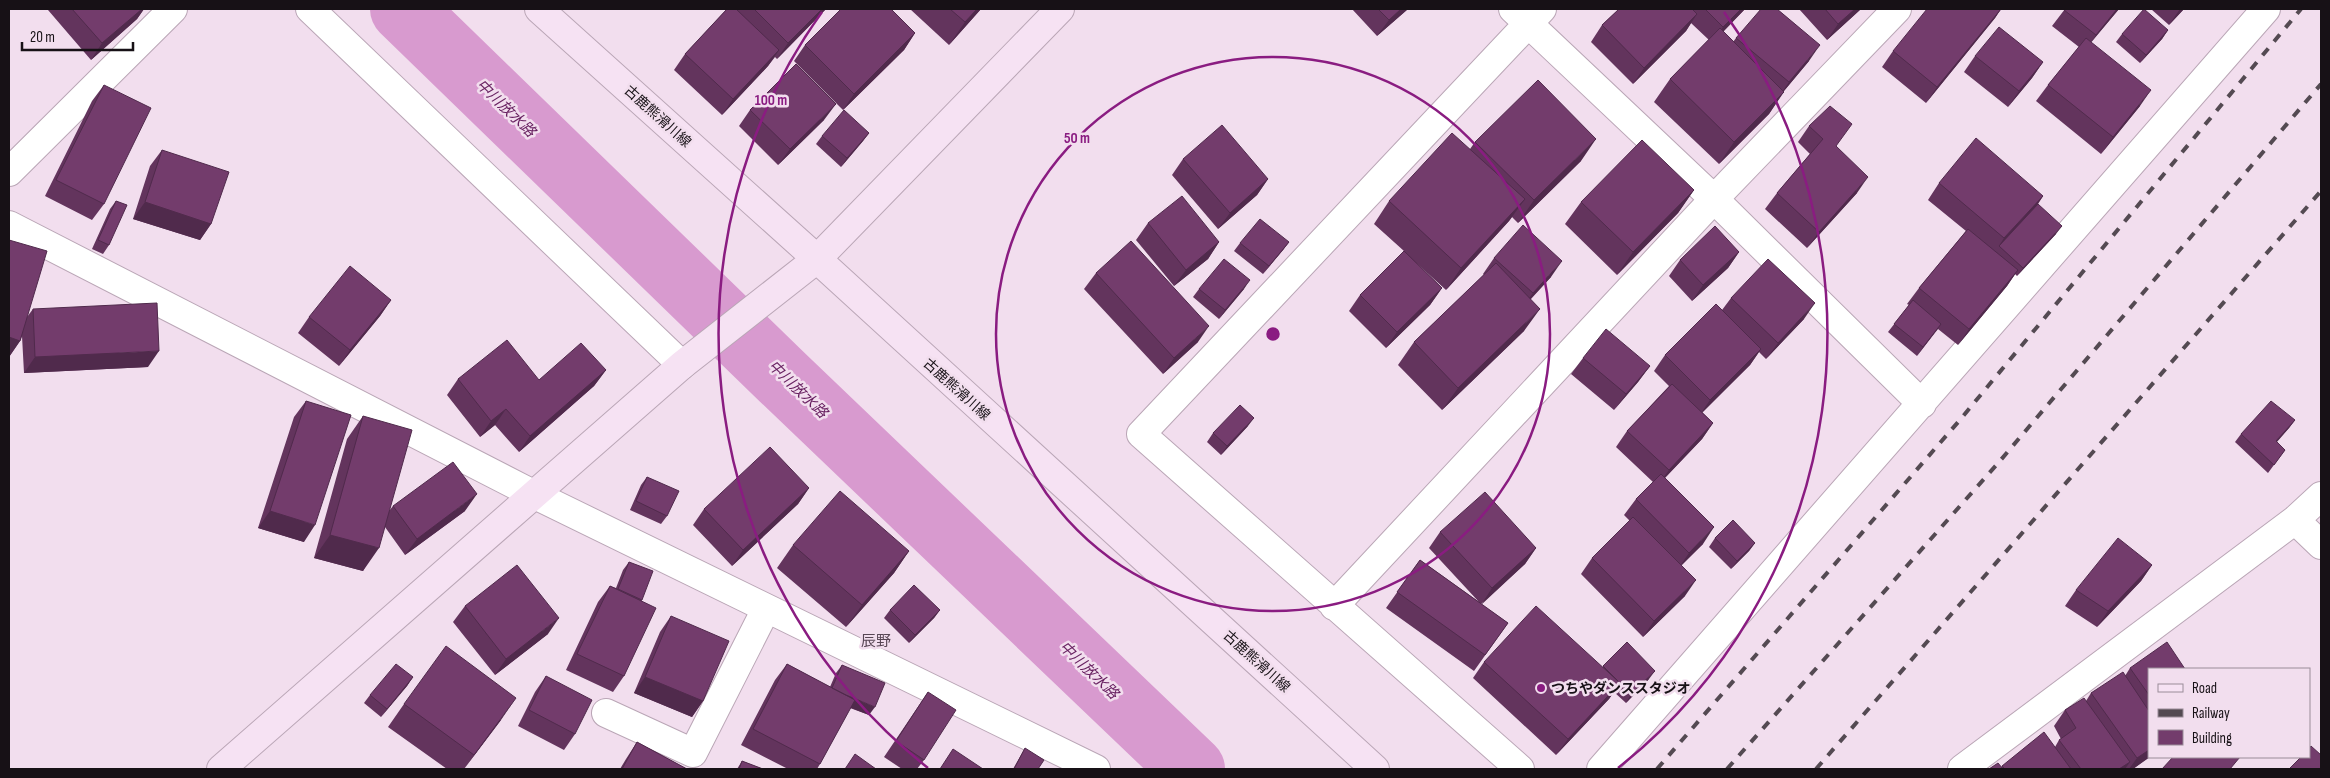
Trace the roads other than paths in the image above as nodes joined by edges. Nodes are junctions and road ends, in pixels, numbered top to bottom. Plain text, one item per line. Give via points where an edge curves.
1 (173, 9) edge
2 (310, 9) edge
3 (538, 9) edge
4 (1060, 9) edge
5 (1897, 9) edge
6 (2266, 9) edge
7 (1528, 14) edge
8 (9, 172) edge
9 (1714, 198) junction
10 (9, 225) edge
11 (817, 259) junction
12 (682, 365) junction
13 (1922, 404) junction
14 (533, 494) junction
15 (2321, 496) edge
16 (2295, 520) junction
17 (2321, 545) edge
18 (1334, 606) junction
19 (766, 609) junction
20 (606, 713) dead end
21 (221, 769) edge
22 (1096, 769) edge
23 (1375, 769) edge
24 (1520, 769) edge
25 (1601, 769) edge
26 (1962, 769) edge

1 - 8 street
2 - 12 street
3 - 11 street, 古鹿熊滑川線
4 - 11 street
5 - 9 street
6 - 13 street
7 - 9 street
7 - 18 street via 1141,434
9 - 13 street
9 - 18 street
10 - 14 street
11 - 12 street
11 - 23 street, 古鹿熊滑川線
12 - 14 street
13 - 25 street
14 - 19 street
14 - 21 street
15 - 16 street
16 - 17 street
16 - 26 street
18 - 24 street
19 - 20 street via 693,753
19 - 22 street

